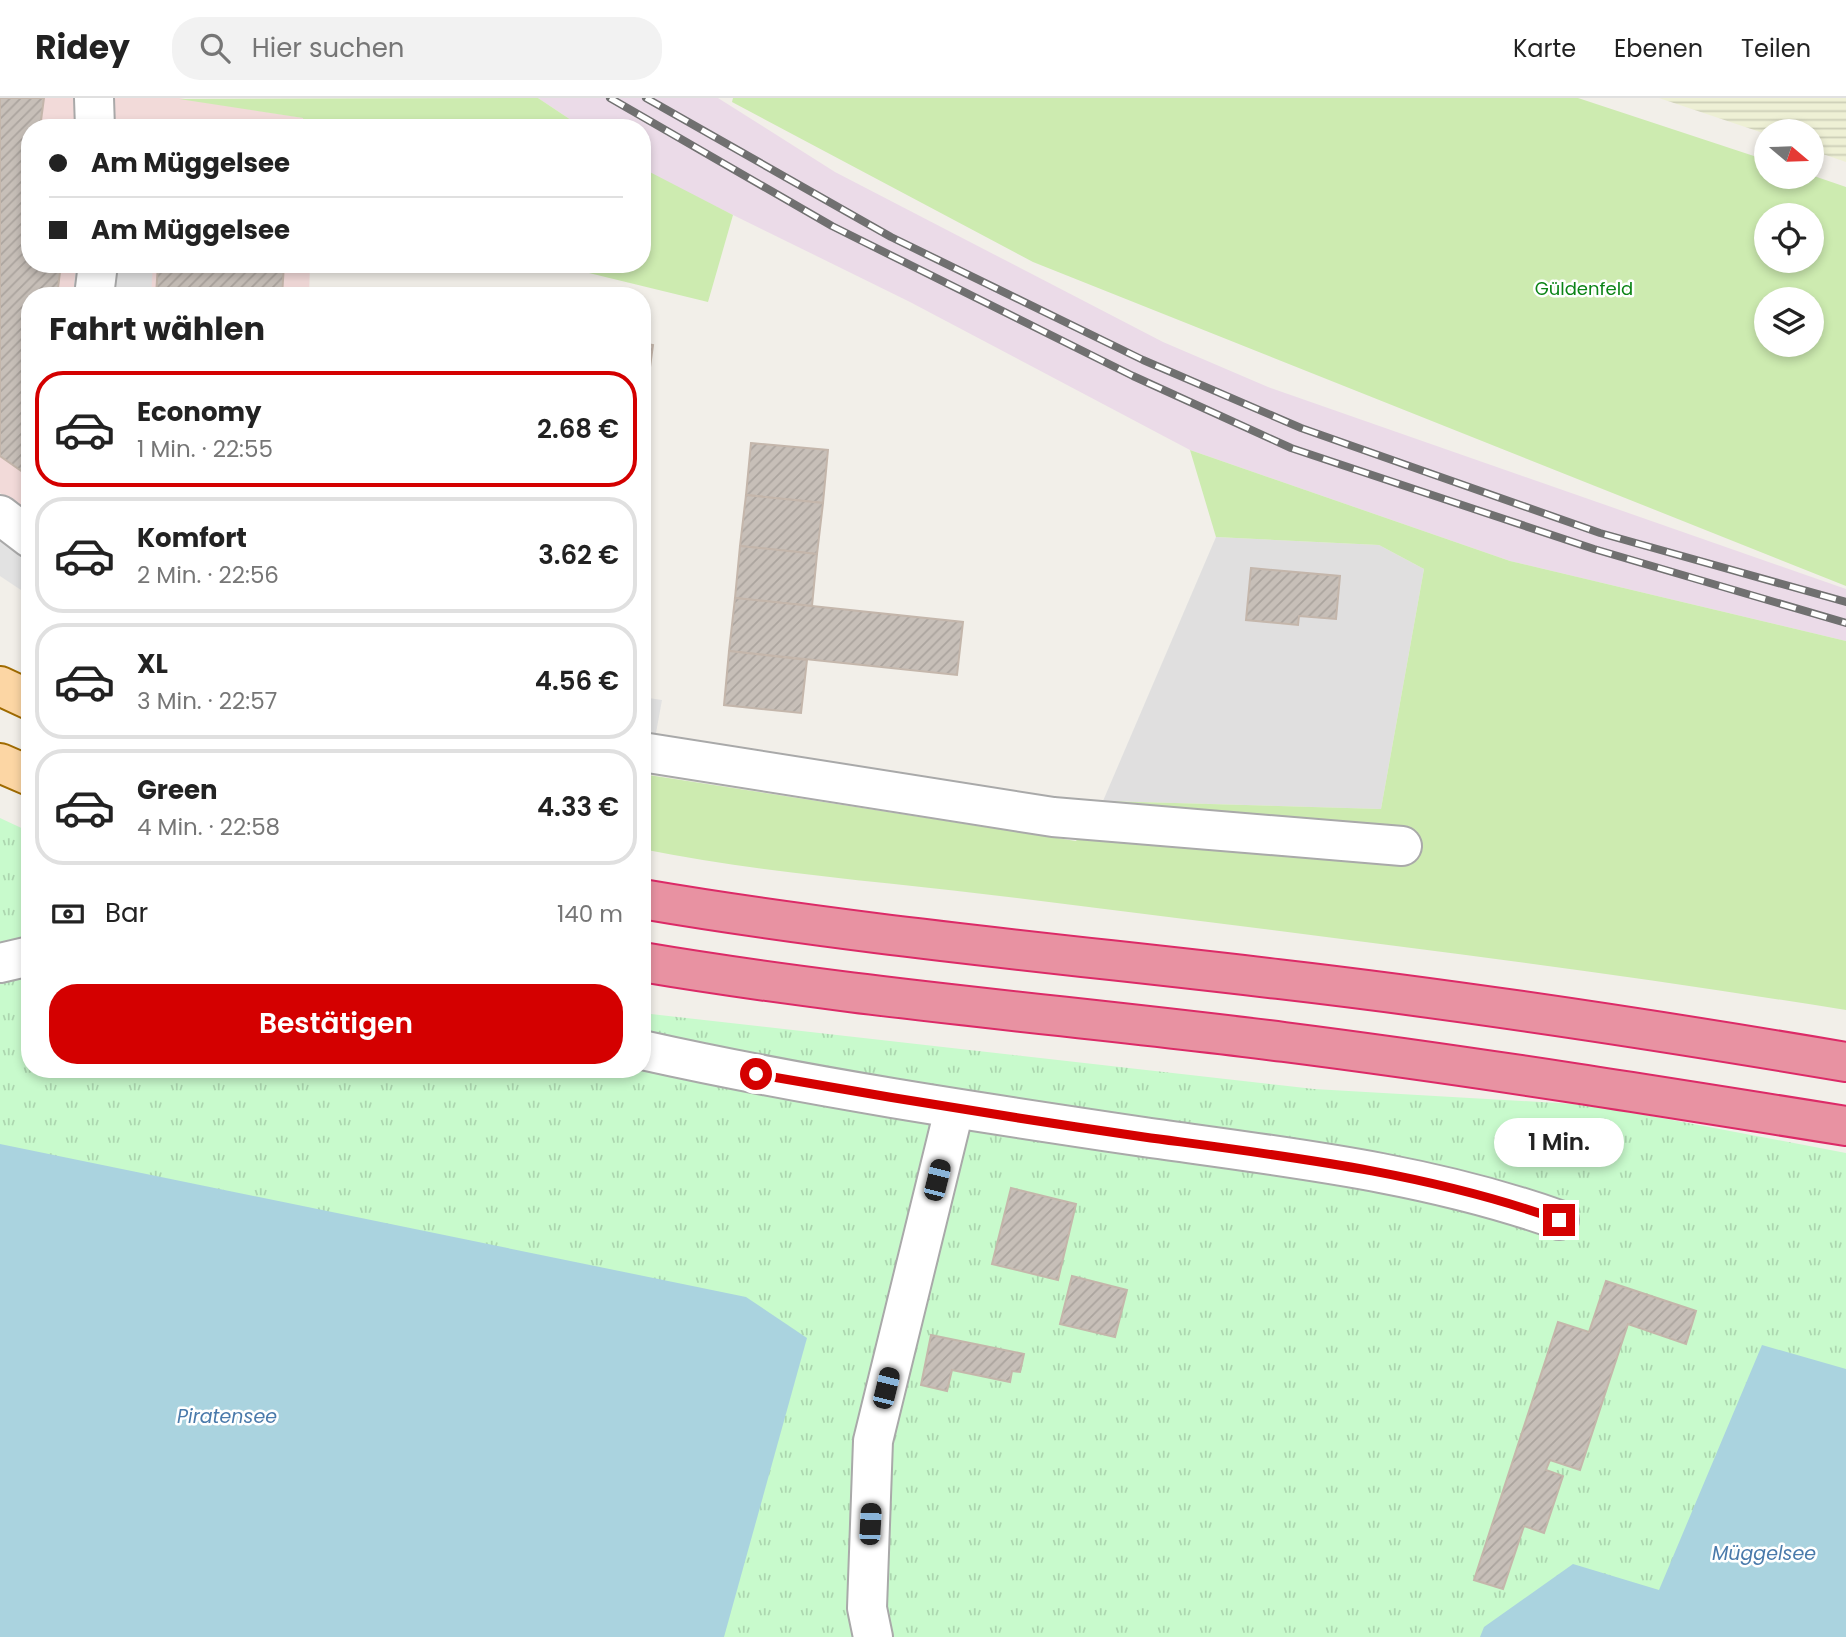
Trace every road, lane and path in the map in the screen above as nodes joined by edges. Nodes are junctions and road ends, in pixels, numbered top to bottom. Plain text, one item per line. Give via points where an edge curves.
1 (94, 98) edge
2 (95, 119) edge
3 (0, 515) edge
4 (21, 531) edge
5 (0, 686) edge
6 (21, 696) edge
7 (654, 754) edge
8 (0, 763) edge
9 (21, 772) edge
10 (1402, 846) dead end
11 (651, 901) edge
12 (21, 958) edge
13 (0, 963) edge
14 (651, 964) edge
15 (651, 1052) edge
16 (1846, 1062) edge
17 (954, 1110) junction
18 (1846, 1126) edge
19 (1559, 1220) dead end
20 (873, 1637) edge

1 - 2 street
3 - 4 street
5 - 6 main road
7 - 10 street via 1053,817
8 - 9 main road
11 - 16 highway via 765,920 1283,979 1649,1029
12 - 13 street
14 - 18 highway via 771,984 1296,1044 1575,1082
15 - 17 street
17 - 19 street via 1372,1169 1503,1200
17 - 20 street via 873,1441 866,1608

